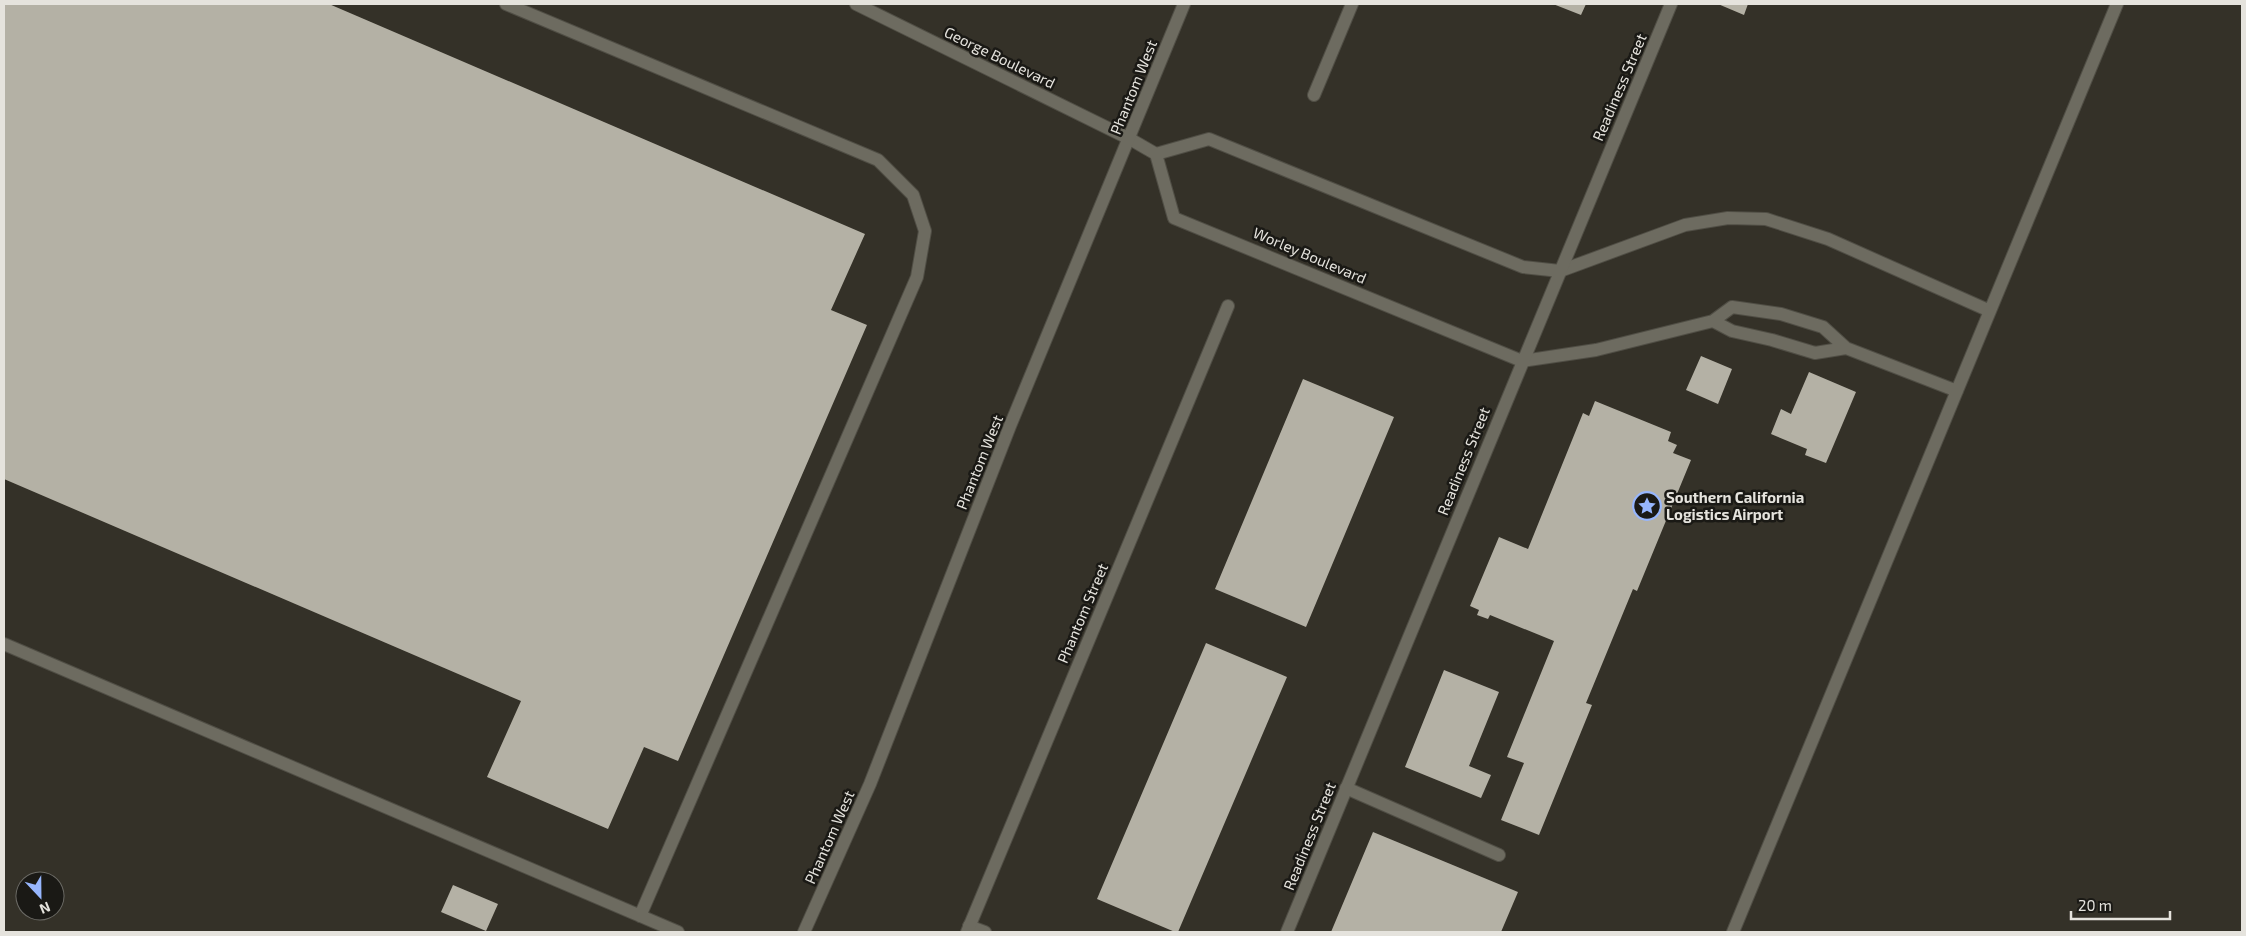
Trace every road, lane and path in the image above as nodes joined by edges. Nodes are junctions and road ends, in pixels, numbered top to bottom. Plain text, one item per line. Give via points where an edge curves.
1 (506, 4) edge
2 (856, 4) edge
3 (1184, 4) edge
4 (1352, 4) edge
5 (1671, 4) edge
6 (2117, 4) edge
7 (1314, 95) dead end
8 (1130, 139) junction
9 (1156, 154) junction
10 (1560, 271) junction
11 (1228, 306) dead end
12 (1990, 311) junction
13 (1713, 321) junction
14 (1846, 348) junction
15 (1522, 361) junction
16 (1957, 391) junction
17 (4, 644) edge
18 (1346, 788) junction
19 (1499, 856) dead end
20 (640, 916) junction
21 (968, 929) edge
22 (678, 932) edge
23 (804, 932) edge
24 (986, 932) edge
25 (1288, 932) edge
26 (1733, 932) edge

1 - 20 street via 878,160 914,195 925,231 918,276
2 - 8 street, George Boulevard
3 - 8 street, Phantom West
4 - 7 street
5 - 10 street, Readiness Street
6 - 12 street
8 - 9 street
8 - 23 street, Phantom West via 1010,426 870,784
9 - 10 street via 1209,139 1523,267
9 - 15 street, Worley Boulevard via 1174,218
10 - 12 street via 1685,225 1728,218 1766,220 1828,239
10 - 15 street, Readiness Street
11 - 21 street, Phantom Street
12 - 16 street
13 - 14 street via 1732,330 1815,353
13 - 14 street via 1732,307 1781,314 1823,327
13 - 15 street via 1596,350
14 - 16 street
15 - 18 street, Readiness Street
16 - 26 street
17 - 20 street
18 - 19 street
18 - 25 street, Readiness Street
20 - 22 street
21 - 24 street

